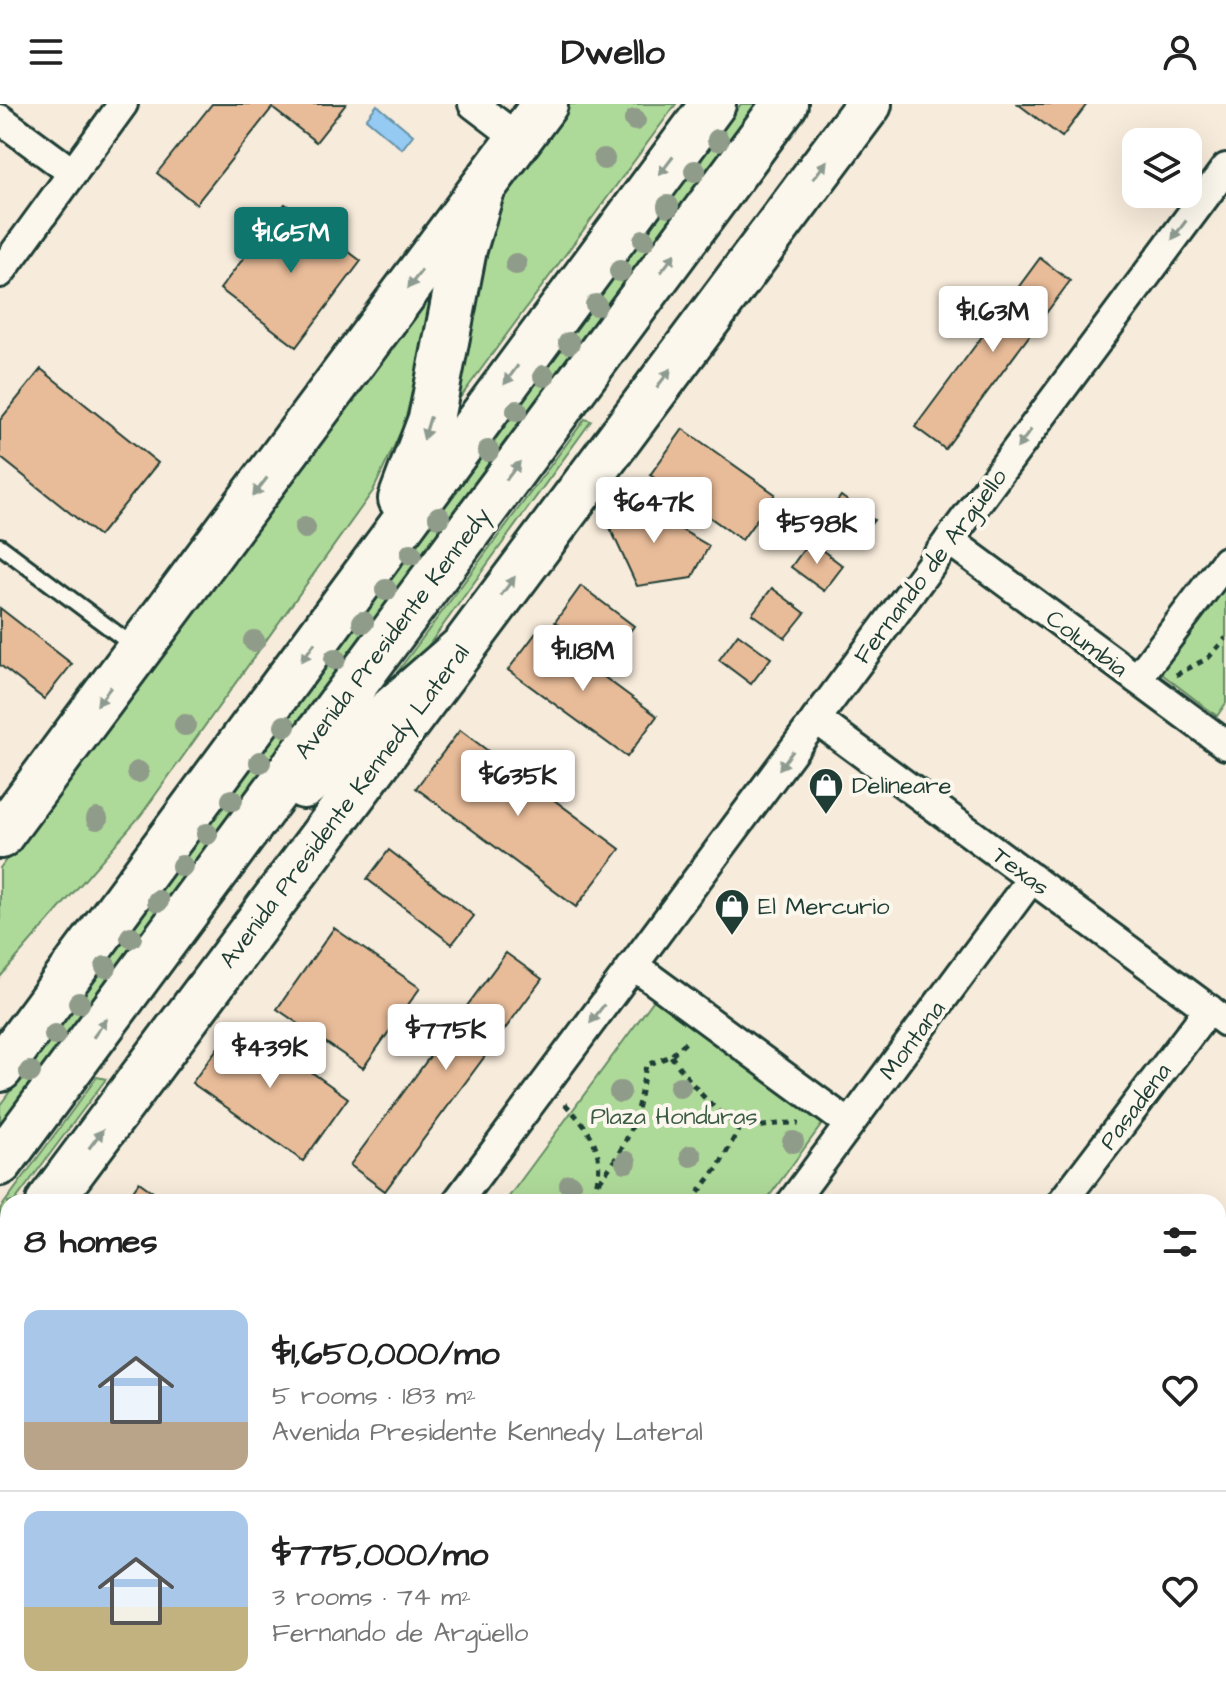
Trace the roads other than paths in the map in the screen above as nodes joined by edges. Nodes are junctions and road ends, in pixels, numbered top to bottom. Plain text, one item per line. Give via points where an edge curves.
1 (123, 104) edge
2 (473, 104) edge
3 (545, 104) edge
4 (713, 104) edge
5 (785, 104) edge
6 (869, 104) edge
7 (0, 119) edge
8 (519, 139) junction
9 (1226, 168) edge
10 (73, 173) junction
11 (482, 189) junction
12 (0, 273) edge
13 (949, 540) junction
14 (0, 546) edge
15 (1226, 561) edge
16 (354, 589) junction
17 (139, 649) junction
18 (461, 649) junction
19 (1142, 683) junction
20 (816, 719) junction
21 (1222, 733) edge
22 (0, 836) edge
23 (216, 871) junction
24 (1032, 878) junction
25 (134, 886) junction
26 (633, 965) junction
27 (1217, 1016) edge
28 (0, 1019) edge
29 (0, 1069) edge
30 (849, 1124) junction
31 (0, 1163) edge
32 (55, 1194) edge
33 (463, 1194) edge
34 (798, 1194) edge
35 (1069, 1194) edge

1 - 10 street
2 - 8 street
3 - 8 main road
4 -> 16 main road
23 -> 5 main road, Avenida Presidente Kennedy
18 -> 6 main road, Avenida Presidente Kennedy Lateral
7 - 10 street
8 - 11 main road
9 -> 13 street, Fernando de Argüello
10 - 12 street
11 -> 16 main road via 464,249 431,419 401,499
11 -> 17 main road
13 - 19 street, Columbia
13 - 20 street, Fernando de Argüello
14 - 17 lane
15 - 19 street
16 -> 25 main road
17 -> 22 main road
18 - 23 main road via 326,764
32 -> 18 main road, Avenida Presidente Kennedy Lateral
19 - 21 street, Columbia
20 - 24 street, Texas
20 -> 26 street, Fernando de Argüello
31 -> 23 main road, Avenida Presidente Kennedy
24 - 27 street, Texas
24 - 30 street, Montana
25 - 28 main road
25 - 29 main road
26 - 30 street
26 -> 33 street, Fernando de Argüello
27 - 35 street, Pasadena
30 - 34 street, Montana

